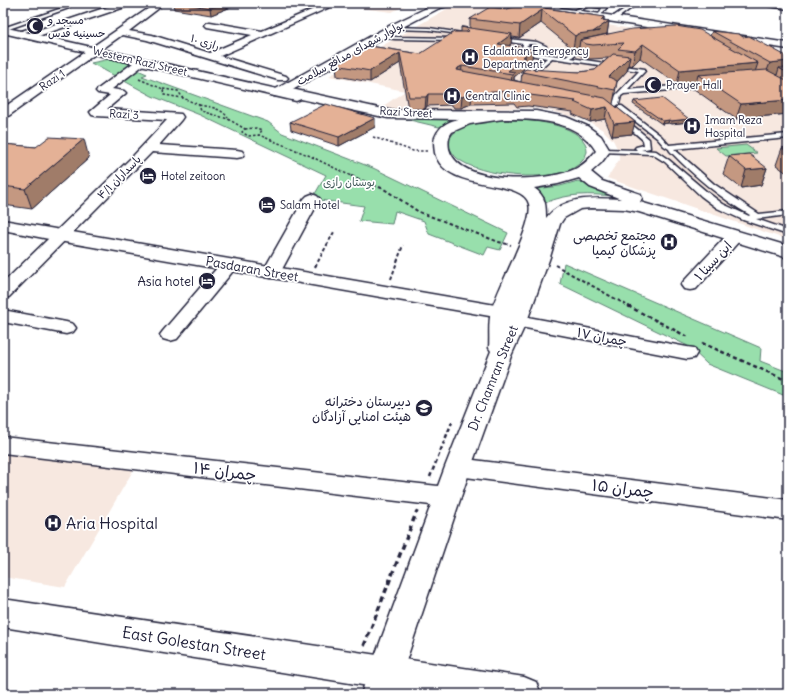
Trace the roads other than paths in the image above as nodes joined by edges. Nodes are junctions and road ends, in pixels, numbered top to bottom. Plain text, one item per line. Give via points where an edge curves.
1 (335, 3) edge
2 (426, 3) edge
3 (511, 3) edge
4 (531, 3) edge
5 (636, 3) edge
6 (769, 3) edge
7 (444, 4) edge
8 (122, 5) dead end
9 (560, 5) edge
10 (788, 6) edge
11 (67, 8) dead end
12 (155, 8) dead end
13 (616, 16) junction
14 (420, 24) dead end
15 (210, 25) dead end
16 (393, 28) junction
17 (429, 29) junction
18 (3, 30) edge
19 (31, 32) junction
20 (120, 32) junction
21 (263, 34) junction
22 (380, 36) junction
23 (475, 36) edge
24 (459, 40) edge
25 (788, 43) edge
26 (526, 44) junction
27 (788, 46) edge
28 (600, 47) edge
29 (532, 49) junction
30 (95, 50) junction
31 (211, 56) junction
32 (552, 57) junction
33 (569, 58) junction
34 (141, 62) junction
35 (523, 83) edge
36 (711, 86) edge
37 (281, 87) junction
38 (260, 90) junction
39 (620, 94) junction
40 (607, 103) edge
41 (616, 108) junction
42 (6, 112) edge
43 (509, 114) junction
44 (177, 117) joint
45 (788, 136) edge
46 (441, 145) junction
47 (669, 147) junction
48 (147, 148) junction
49 (651, 149) junction
50 (602, 150) junction
51 (237, 154) dead end
52 (581, 172) junction
53 (517, 184) junction
54 (312, 199) dead end
55 (642, 202) junction
56 (788, 213) edge
57 (757, 216) junction
58 (746, 218) junction
59 (537, 221) junction
60 (3, 225) edge
61 (788, 233) edge
62 (59, 236) junction
63 (743, 238) junction
64 (788, 252) edge
65 (534, 253) junction
66 (229, 265) junction
67 (271, 273) junction
68 (690, 285) dead end
69 (3, 293) edge
70 (3, 316) edge
71 (509, 316) junction
72 (66, 328) dead end
73 (170, 335) dead end
74 (687, 353) dead end
75 (3, 445) edge
76 (458, 467) junction
77 (435, 495) junction
78 (788, 510) edge
79 (3, 613) edge
80 (373, 678) edge
81 (524, 694) edge

1 - 21 street
2 - 37 main road, بولوار شهدای مدافع سلامت
3 - 27 main road
4 - 9 main road
5 - 13 lane
6 - 10 street
7 - 16 main road, بولوار شهدای مدافع سلامت
8 - 19 street
9 - 13 main road
11 - 18 lane
12 - 20 street, Razi 1
13 - 25 main road
14 - 17 lane
15 - 21 street
16 - 17 lane
16 - 22 main road, بولوار شهدای مدافع سلامت
17 - 23 lane
18 - 19 main road, Western Razi Street
19 - 30 main road, Western Razi Street
20 - 30 street, Razi 1
20 - 31 street, رازی ۱۰ via 149,37
21 - 31 street
22 - 24 lane
22 - 37 main road, بولوار شهدای مدافع سلامت via 298,81 287,80
26 - 26 lane via 491,40 507,44
26 - 29 lane
26 - 29 lane via 540,44 544,47
28 - 33 lane via 578,50
29 - 32 lane via 526,53
30 - 34 main road, Western Razi Street
30 - 42 street, Razi 1
31 - 37 street, رازی ۱۰
32 - 33 lane
32 - 35 lane
33 - 39 lane via 643,70
34 - 38 main road, Western Razi Street
34 - 44 street, Razi 3 via 102,91 120,93 96,112
36 - 39 lane
37 - 38 main road, Western Razi Street
37 - 38 main road, بولوار شهدای مدافع سلامت
37 - 43 main road, Razi Street via 388,114
37 - 46 main road, Razi Street via 429,128 436,131
39 - 41 lane
40 - 41 lane
41 - 47 lane via 659,137
41 - 49 lane via 646,139
43 - 46 main road via 463,122 447,129
43 - 50 main road via 536,115 561,120 582,129 596,139
44 - 48 street, پاسداران ۴/۱
45 - 47 lane
46 - 53 main road, Razi Street via 448,162 463,173
47 - 49 lane via 666,153
47 - 57 lane via 718,192
48 - 51 street
48 - 62 street, پاسداران ۴/۱
49 - 50 lane
49 - 58 lane via 720,206
50 - 52 main road via 595,162
52 - 53 main road via 551,181
52 - 55 main road via 596,184
53 - 59 main road via 532,194 538,204
54 - 67 street
55 - 59 main road via 613,195 576,195 562,198 552,204
55 - 63 main road via 746,235
56 - 57 lane
57 - 58 lane
58 - 61 lane
59 - 65 main road
60 - 62 main road, Pasdaran Street
62 - 66 main road, Pasdaran Street
62 - 69 street, پاسداران ۴/۱
63 - 64 main road
63 - 65 main road via 642,207 619,203 591,203 576,205 558,214
63 - 68 street, ابن سینا ۱
65 - 71 main road
66 - 67 main road, Pasdaran Street
66 - 73 street
67 - 71 main road, Pasdaran Street
70 - 72 street
71 - 74 street, چمران ۱۷
71 - 76 main road, Dr. Chamran Street via 500,356
75 - 77 street, چمران ۱۴
76 - 77 main road, Dr. Chamran Street
76 - 78 street, چمران ۱۵
77 - 80 main road, Dr. Chamran Street
79 - 80 main road, East Golestan Street
80 - 81 main road, East Golestan Street

